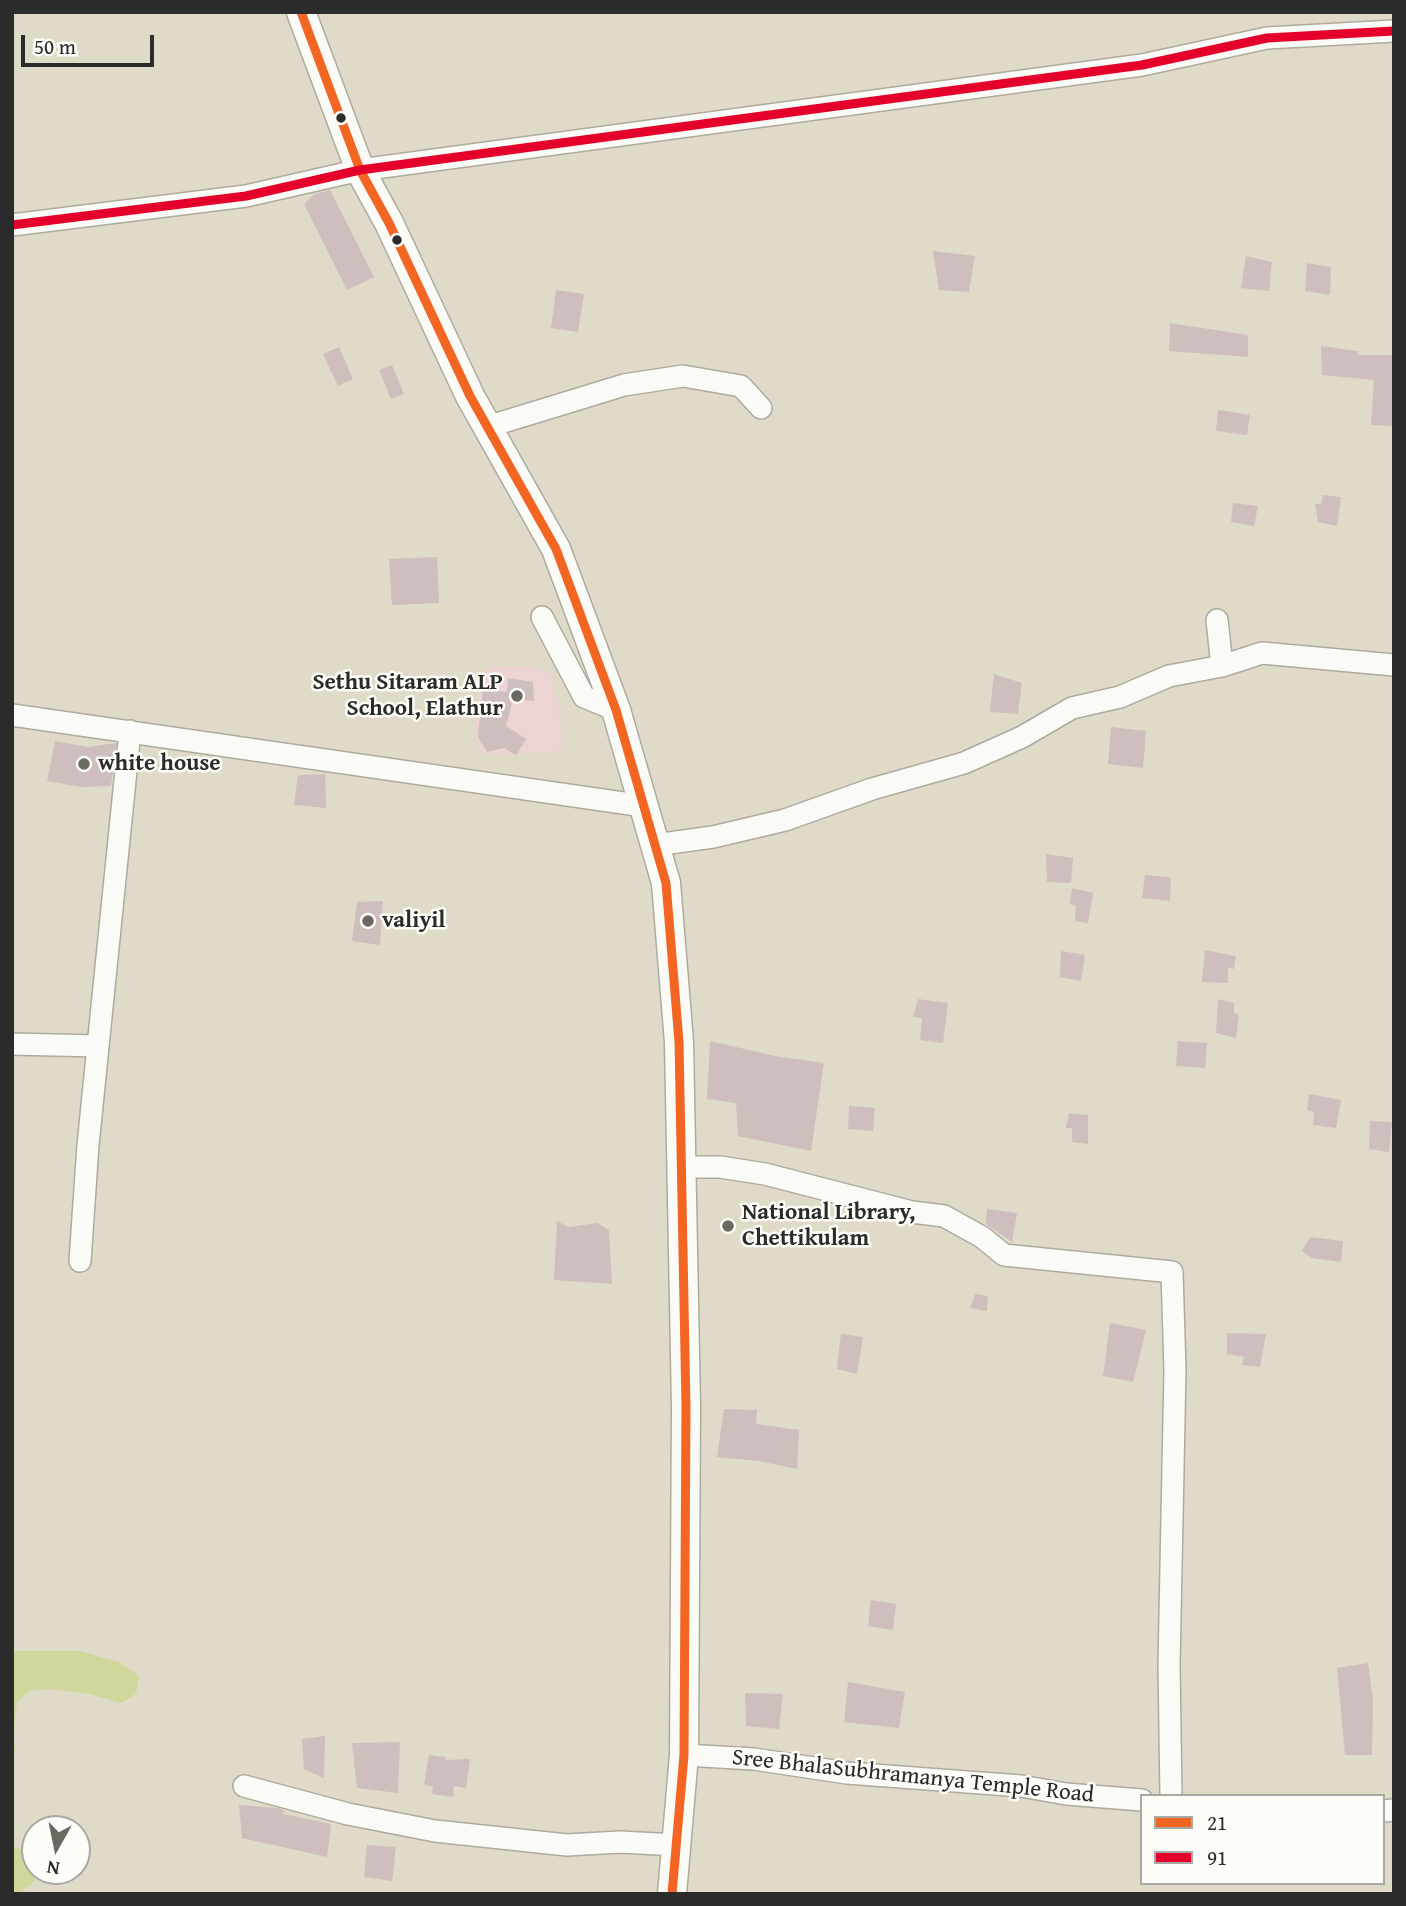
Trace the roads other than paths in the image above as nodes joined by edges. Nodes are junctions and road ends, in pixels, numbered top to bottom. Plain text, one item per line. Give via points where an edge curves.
1 (301, 12) edge
2 (1394, 31) edge
3 (360, 170) junction
4 (12, 225) edge
5 (761, 408) dead end
6 (487, 427) junction
7 (542, 617) dead end
8 (1217, 620) dead end
9 (1394, 665) edge
10 (1222, 666) junction
11 (616, 710) junction
12 (12, 715) edge
13 (130, 731) junction
14 (644, 806) junction
15 (655, 845) junction
16 (12, 1044) edge
17 (98, 1046) junction
18 (682, 1167) junction
19 (80, 1261) dead end
20 (684, 1755) junction
21 (244, 1786) dead end
22 (1171, 1794) edge
23 (1140, 1800) edge
24 (677, 1845) junction
25 (672, 1894) edge

1 - 3 main road
2 - 3 street via 1267,38 1142,65
3 - 4 street via 246,196
3 - 6 main road
5 - 6 street via 741,386 684,376 624,385
6 - 11 main road via 556,549
7 - 11 street via 584,697
8 - 10 street
9 - 10 street via 1262,653
10 - 15 street via 1169,676 1120,696 1072,708 964,763 785,820
11 - 14 main road
12 - 13 street
13 - 14 street
13 - 17 street
14 - 15 main road
15 - 18 main road via 666,883 679,1042
16 - 17 street
17 - 19 street
18 - 20 main road
18 - 22 street via 765,1174 944,1216 1004,1255 1172,1272
20 - 23 street, Sree BhalaSubhramanya Temple Road
20 - 24 main road
21 - 24 street via 435,1831 567,1845
24 - 25 main road

